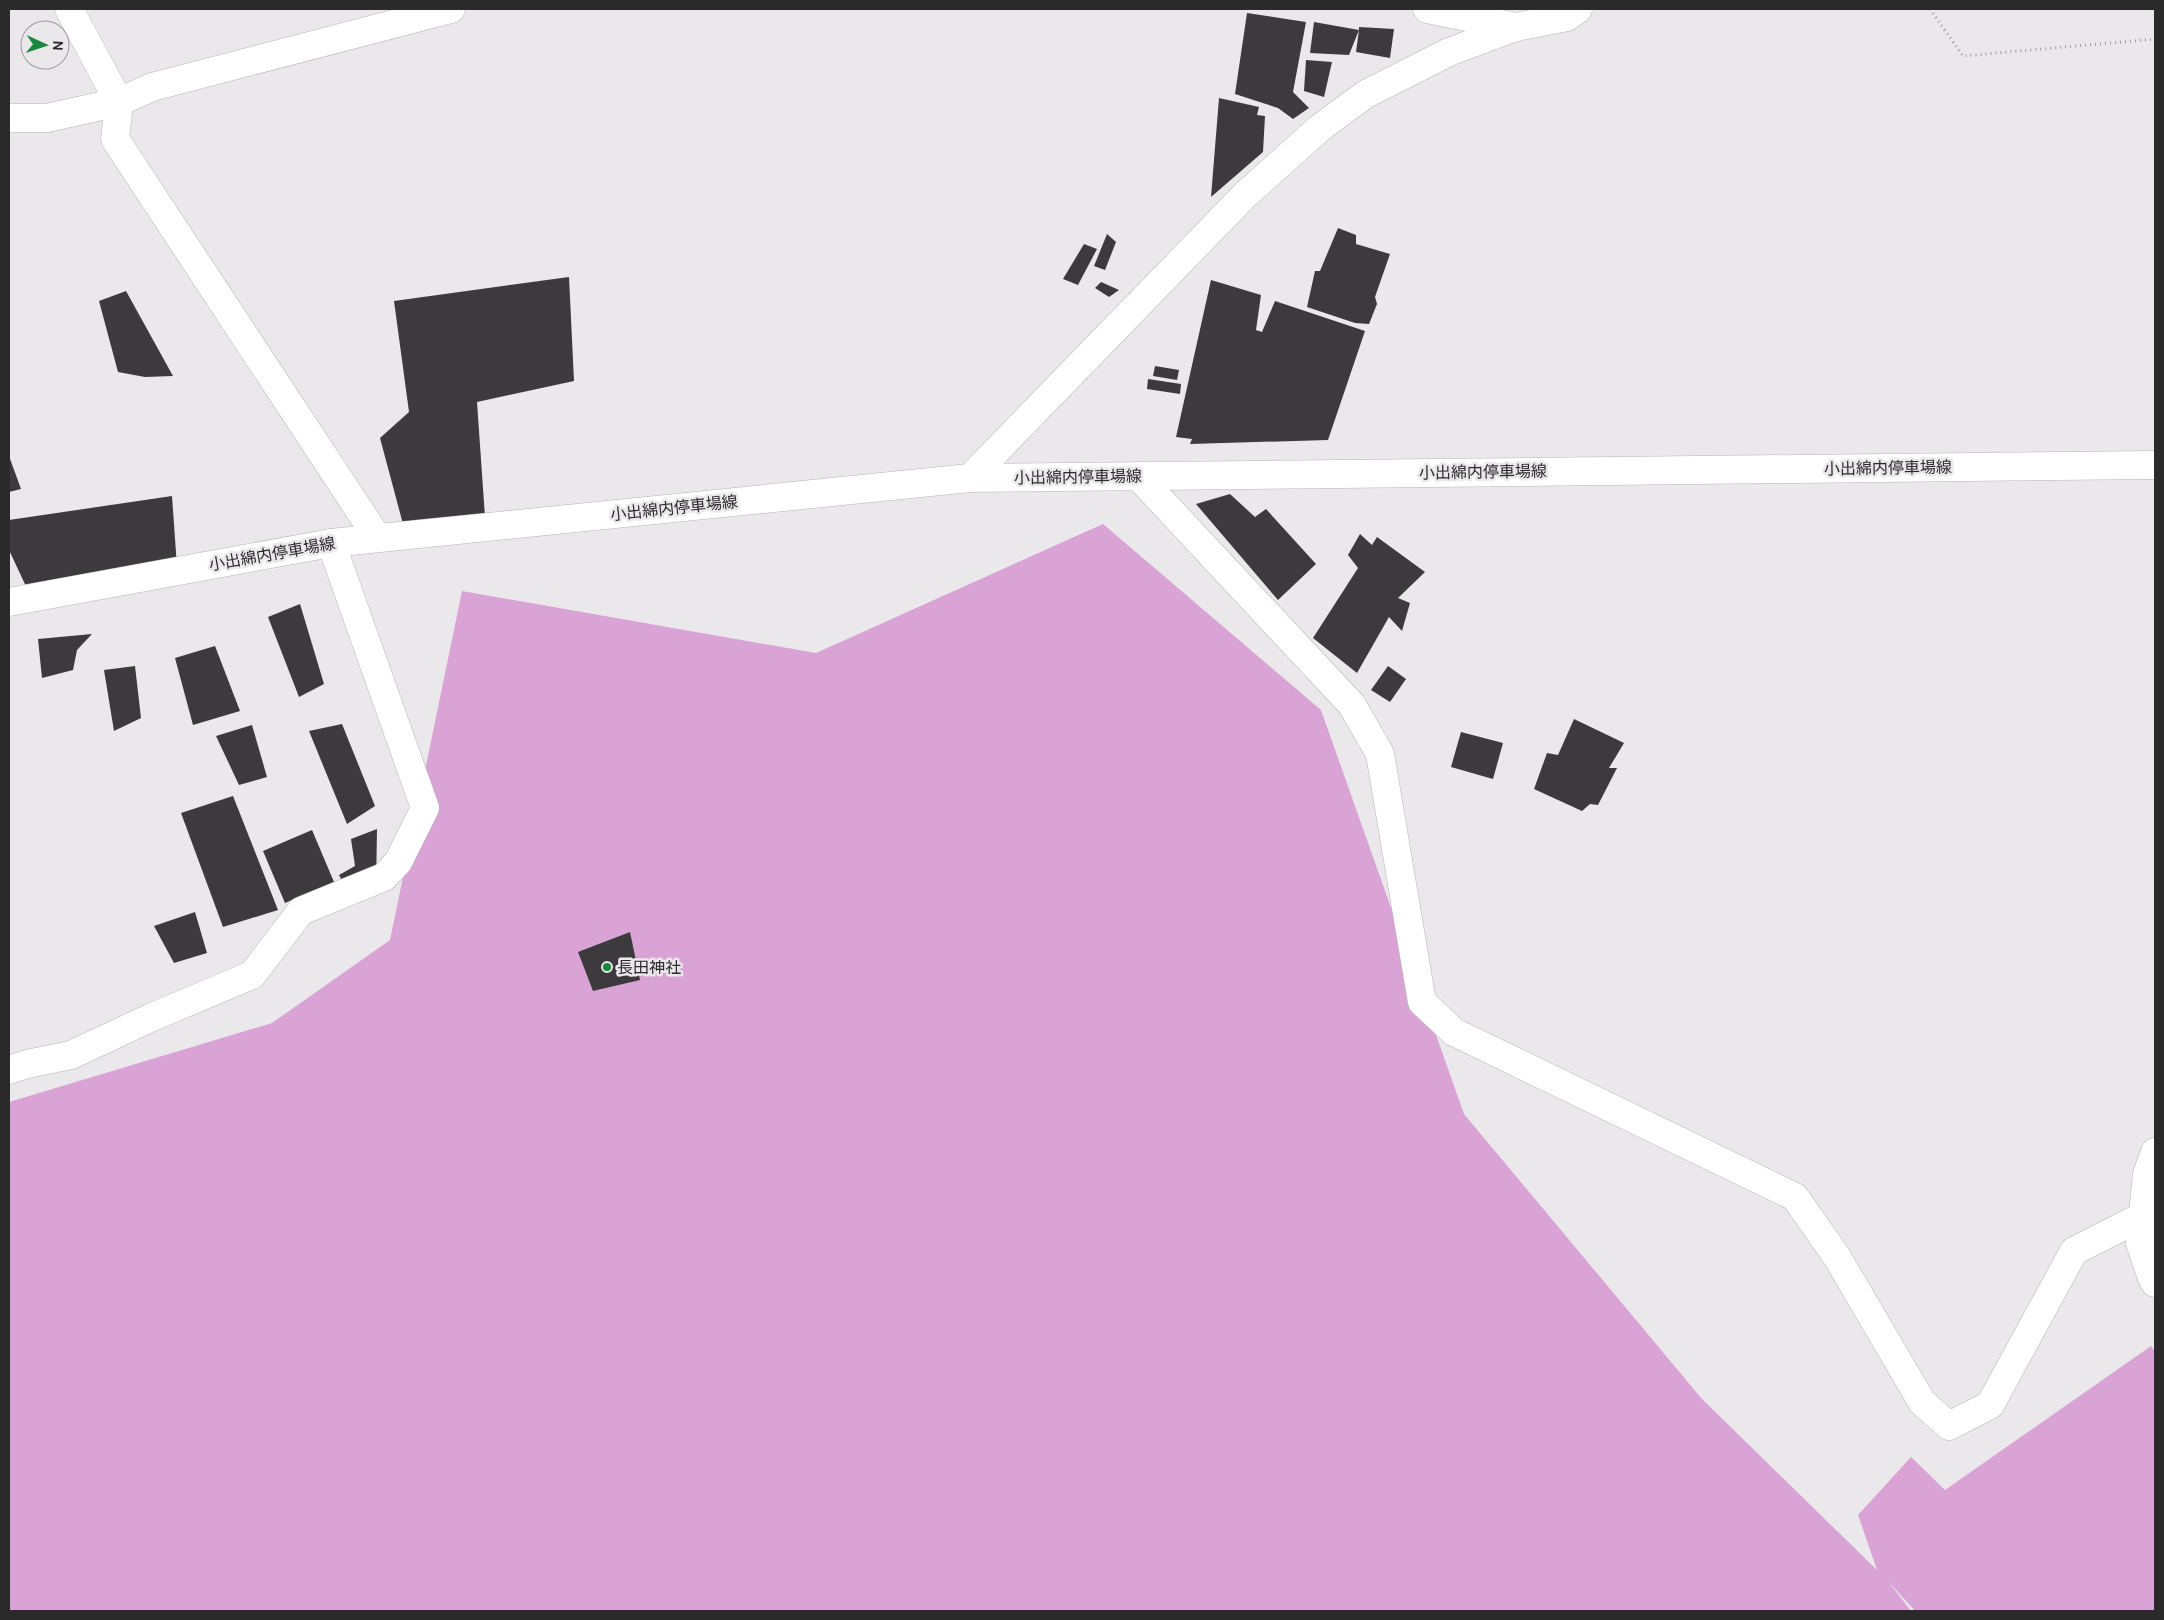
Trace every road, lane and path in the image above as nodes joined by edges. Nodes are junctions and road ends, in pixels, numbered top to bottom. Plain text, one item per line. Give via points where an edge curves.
1 (69, 9) edge
2 (452, 9) edge
3 (1426, 9) edge
4 (1495, 9) edge
5 (1578, 9) edge
6 (1930, 9) edge
7 (1516, 27) junction
8 (2155, 39) edge
9 (119, 102) junction
10 (9, 118) edge
11 (2155, 465) edge
12 (1138, 476) junction
13 (970, 478) junction
14 (377, 537) junction
15 (331, 543) junction
16 (9, 602) edge
17 (9, 1070) edge
18 (2155, 1152) edge
19 (2143, 1216) junction
20 (2155, 1283) edge

1 - 9 street
2 - 9 street via 168,82
3 - 7 street
4 - 7 street
5 - 7 street via 1567,18
6 - 8 path via 1963,56
7 - 13 street via 1449,52 1374,90 1321,127 1245,195
9 - 10 street via 47,118
9 - 14 street via 115,139
11 - 12 street, 小出綿内停車場線
12 - 13 street, 小出綿内停車場線
12 - 19 street via 1352,705 1380,754 1422,1002 1454,1032 1795,1197 1837,1257 1922,1402 1949,1426 1990,1405 2074,1251
13 - 14 street, 小出綿内停車場線
14 - 15 street, 小出綿内停車場線
15 - 16 street, 小出綿内停車場線
15 - 17 street via 425,808 398,862 384,877 302,911 252,975 71,1055
18 - 19 street via 2147,1174
19 - 20 street via 2140,1243

